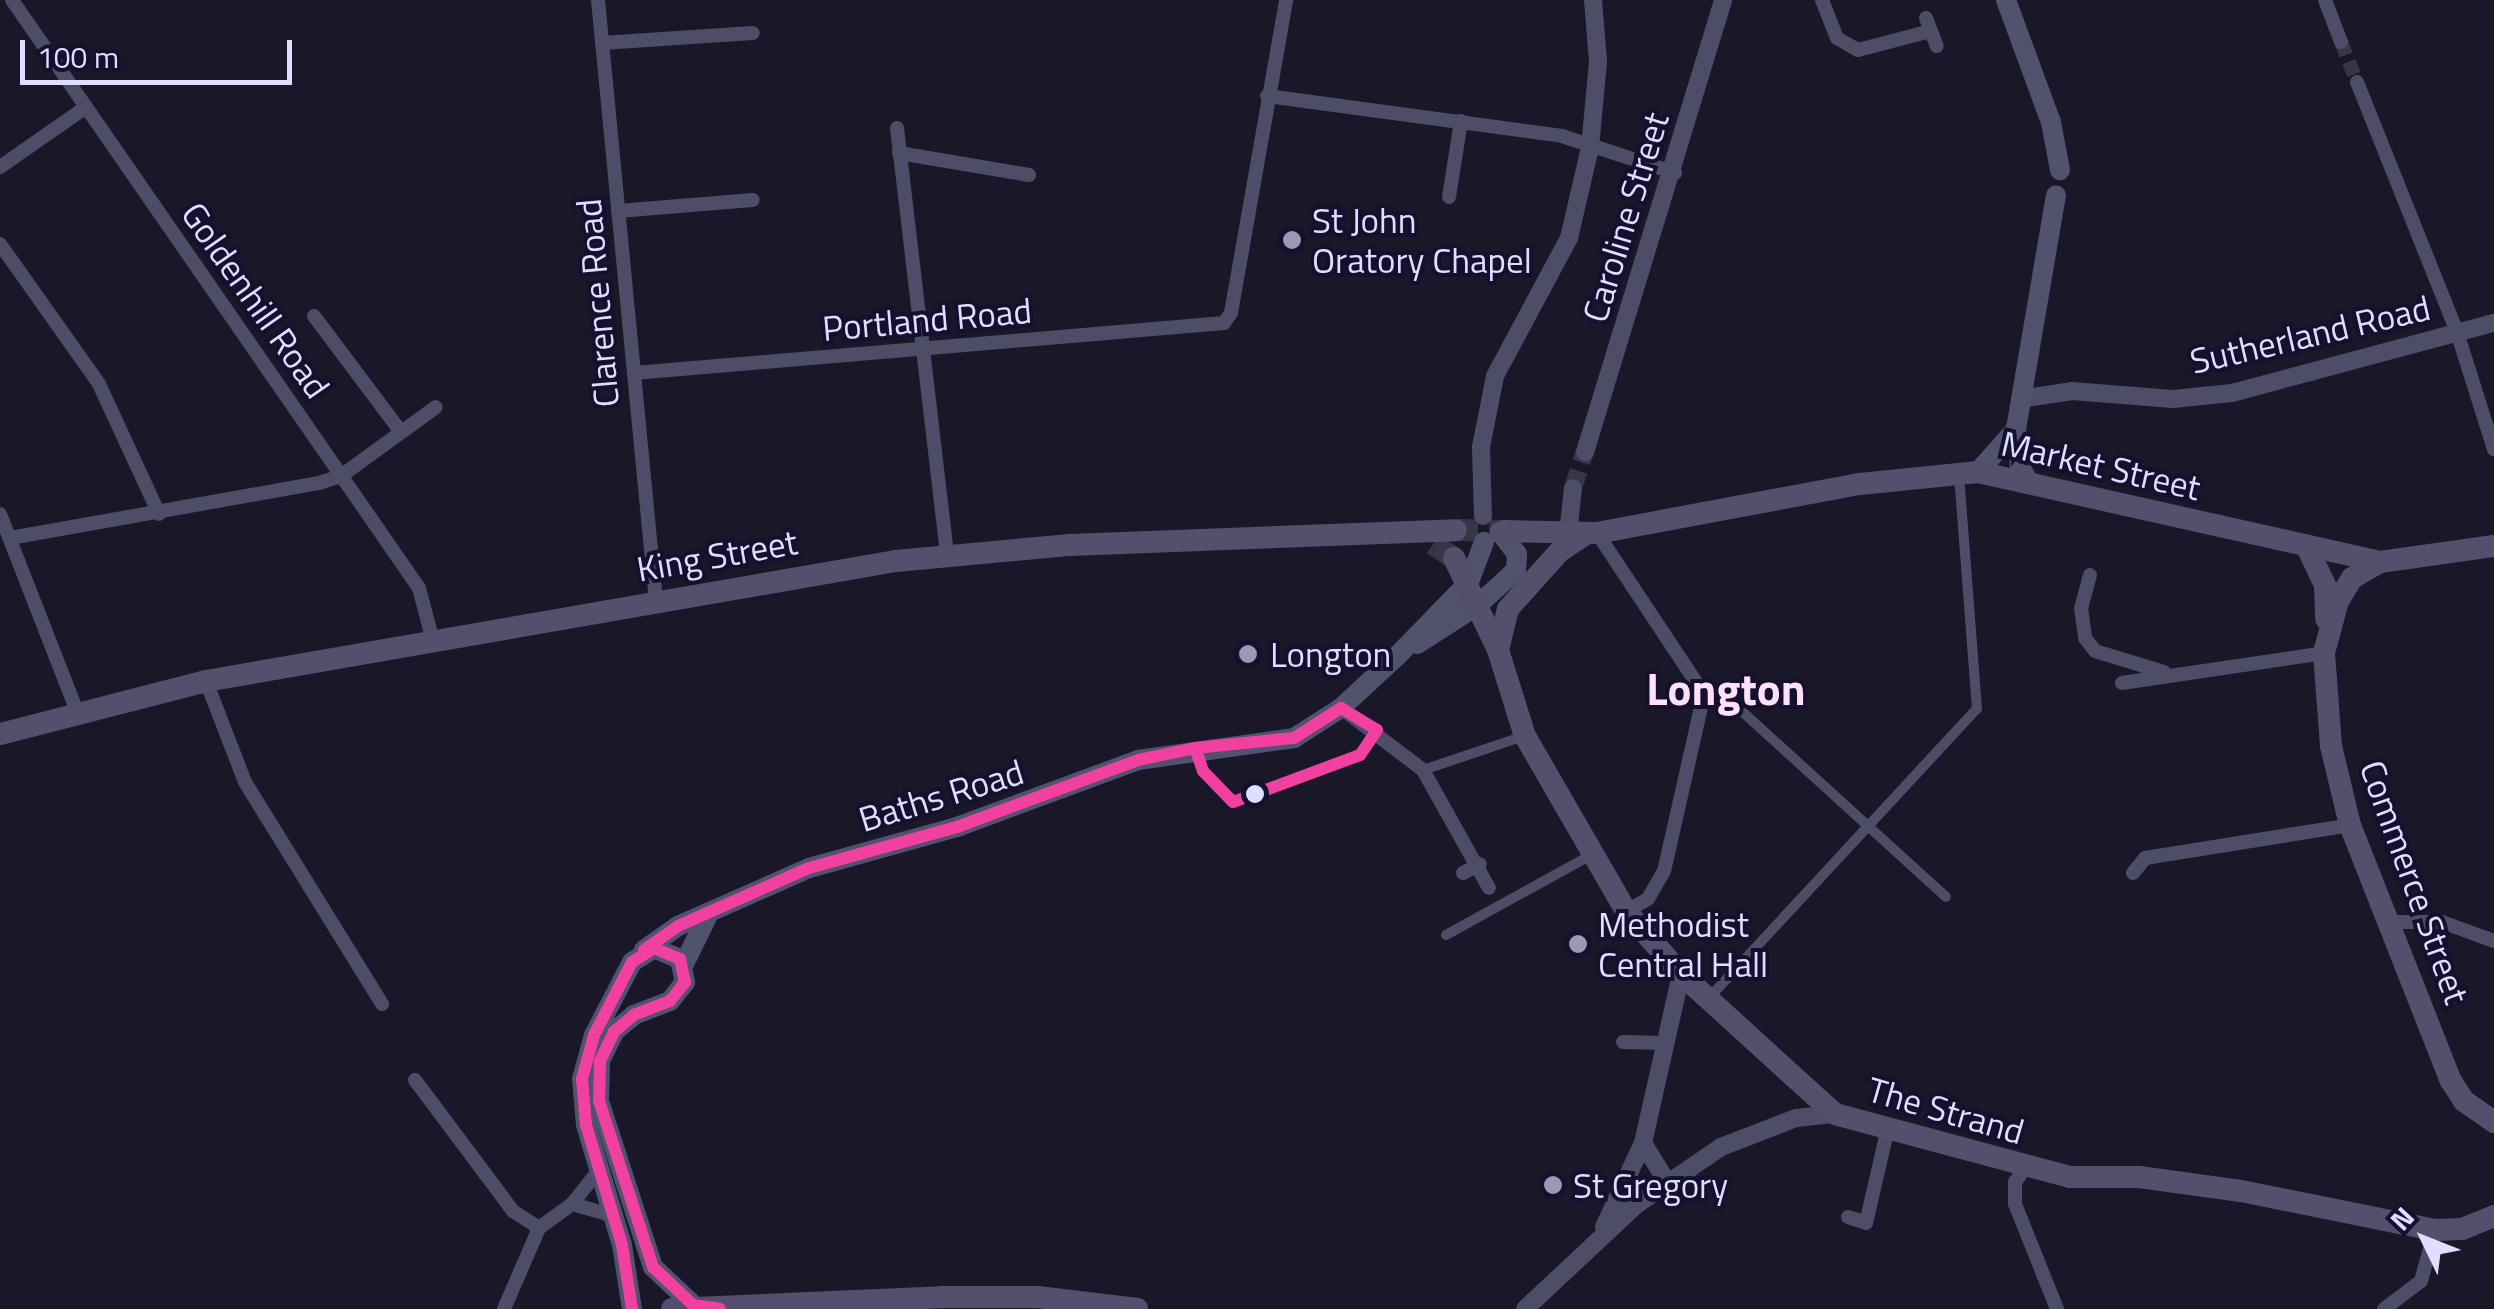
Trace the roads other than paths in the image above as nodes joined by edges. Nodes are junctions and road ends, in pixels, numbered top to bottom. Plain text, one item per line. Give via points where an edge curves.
1 (12, 0) edge
2 (598, 0) edge
3 (1286, 0) edge
4 (1593, 0) edge
5 (1721, 0) edge
6 (1822, 0) edge
7 (2006, 0) edge
8 (2324, 0) edge
9 (753, 33) dead end
10 (2341, 42) tunnel mouth
11 (602, 43) junction
12 (1937, 46) dead end
13 (2358, 82) tunnel mouth
14 (1267, 96) junction
15 (86, 106) junction
16 (1461, 121) junction
17 (897, 128) dead end
18 (1590, 148) junction
19 (899, 153) junction
20 (0, 167) edge
21 (2060, 170) dead end
22 (1675, 173) junction
23 (1029, 175) dead end
24 (2056, 195) dead end
25 (1449, 197) dead end
26 (753, 200) dead end
27 (618, 211) junction
28 (0, 244) edge
29 (314, 316) dead end
30 (2494, 323) edge
31 (2457, 332) junction
32 (918, 349) junction
33 (634, 374) junction
34 (2020, 399) junction
35 (436, 407) dead end
36 (2016, 428) junction
37 (401, 432) junction
38 (2494, 449) edge
39 (1585, 452) tunnel mouth
40 (1969, 472) junction
41 (341, 476) junction
42 (2030, 484) junction
43 (1574, 488) tunnel mouth
44 (0, 514) edge
45 (159, 514) junction
46 (1483, 516) dead end
47 (1456, 530) tunnel mouth
48 (1584, 534) junction
49 (1409, 535) junction
50 (1496, 535) junction
51 (10, 538) junction
52 (1433, 544) tunnel mouth
53 (2494, 546) edge
54 (2306, 547) junction
55 (946, 555) junction
56 (1454, 558) tunnel mouth
57 (2380, 562) junction
58 (2090, 576) dead end
59 (1469, 582) junction
60 (656, 601) junction
61 (1478, 605) junction
62 (433, 641) junction
63 (2326, 648) junction
64 (1498, 650) junction
65 (1398, 656) junction
66 (2175, 674) junction
67 (206, 681) junction
68 (2122, 683) dead end
69 (1704, 694) junction
70 (1341, 708) junction
71 (78, 712) junction
72 (0, 734) edge
73 (1526, 736) junction
74 (1423, 770) junction
75 (1870, 825) junction
76 (2350, 825) junction
77 (1592, 854) junction
78 (1480, 864) junction
79 (1463, 873) dead end
80 (2134, 873) dead end
81 (1489, 888) dead end
82 (1946, 897) dead end
83 (1626, 911) junction
84 (709, 913) junction
85 (2390, 922) junction
86 (1446, 934) dead end
87 (2494, 941) edge
88 (644, 950) junction
89 (683, 966) junction
90 (1681, 974) junction
91 (628, 977) junction
92 (1708, 998) junction
93 (382, 1004) dead end
94 (659, 1004) junction
95 (1623, 1042) dead end
96 (1666, 1043) junction
97 (415, 1080) dead end
98 (1835, 1114) junction
99 (2494, 1122) edge
100 (1887, 1132) junction
101 (1644, 1143) junction
102 (600, 1170) junction
103 (2024, 1170) junction
104 (1667, 1182) junction
105 (572, 1204) junction
106 (614, 1216) junction
107 (2494, 1216) edge
108 (1848, 1217) dead end
109 (539, 1228) junction
110 (2435, 1230) junction
111 (1598, 1236) junction
112 (682, 1307) edge
113 (2390, 1307) edge
114 (719, 1308) edge
115 (504, 1309) edge
116 (632, 1309) edge
117 (1137, 1309) edge
118 (1524, 1309) edge
119 (2057, 1309) edge

1 - 15 street, Goldenhill Road
2 - 11 street, Clarence Road
3 - 14 street
4 - 18 street via 1598,61
5 - 22 street, Caroline Street
6 - 12 street via 1837,38 1858,50 1929,24
7 - 21 main road via 2051,122
8 - 10 street
9 - 11 street
11 - 27 street, Clarence Road
13 - 31 street
14 - 16 street
14 - 32 street, Portland Road via 1224,323
15 - 20 street
15 - 41 street, Goldenhill Road
16 - 18 street via 1562,136
16 - 25 street
17 - 19 street
18 - 22 street
18 - 46 street via 1569,238 1495,376 1481,447
19 - 23 street
19 - 32 street
22 - 39 street, Caroline Street
24 - 34 main road
26 - 27 street
27 - 33 street, Clarence Road
28 - 45 street via 99,384
29 - 37 street
30 - 31 street, Sutherland Road
31 - 34 street, Sutherland Road via 2232,393 2173,399 2072,392
31 - 38 street
32 - 33 street, Portland Road
32 - 55 street
33 - 60 street, Clarence Road
34 - 36 main road
35 - 37 street
36 - 40 main road
36 - 42 main road via 2020,467
37 - 41 street
40 - 42 main road, Market Street
40 - 48 main road, Market Street via 1720,507
40 - 75 street via 1977,709
41 - 45 street
41 - 62 street, Goldenhill Road via 420,588
42 - 54 main road, Market Street
43 - 48 street
44 - 51 street
45 - 51 street
47 - 49 main road, King Street
48 - 50 main road
48 - 64 main road via 1508,610
48 - 69 street
49 - 52 main road
49 - 55 main road, King Street
50 - 59 main road
50 - 61 main road via 1517,554 1516,570
51 - 71 street
53 - 57 main road, Market Street
54 - 57 main road, Market Street
54 - 63 main road, Commerce Street via 2325,585
55 - 60 main road, King Street
56 - 59 main road, The Strand
57 - 63 main road, Commerce Street via 2352,578
58 - 66 street via 2081,608 2085,638 2095,652
59 - 61 main road, The Strand
59 - 65 main road
60 - 62 main road, King Street
61 - 64 main road, The Strand
61 - 65 main road
62 - 67 main road, King Street
63 - 66 street
63 - 76 main road, Commerce Street via 2331,746
64 - 73 main road, The Strand
65 - 70 main road, Baths Road
66 - 68 street
67 - 71 main road, King Street
67 - 93 street via 245,782
69 - 75 street via 1735,705
69 - 83 street via 1664,871 1648,899
70 - 74 street via 1408,752
70 - 84 main road, Baths Road via 1294,738 1138,760 957,827 808,868
71 - 72 main road, King Street
73 - 74 street
73 - 77 main road, The Strand
74 - 78 street
75 - 82 street
75 - 92 street
76 - 80 street via 2145,858
76 - 85 main road, Commerce Street
77 - 83 main road, The Strand
77 - 86 street
78 - 79 street
78 - 81 street
83 - 90 main road, The Strand
84 - 88 main road, Baths Road
84 - 89 main road
85 - 87 street via 2442,922
85 - 99 main road, Commerce Street via 2451,1082 2471,1108
88 - 89 main road via 667,949
88 - 91 main road, Baths Road
89 - 94 main road via 681,992
90 - 92 main road, The Strand
90 - 96 street
91 - 94 main road via 638,998
91 - 102 main road, Baths Road via 584,1064 586,1125
92 - 98 main road, The Strand
94 - 112 main road via 614,1032 600,1061 598,1100 652,1267
95 - 96 street
96 - 101 street
97 - 109 street via 504,1200
98 - 100 main road, The Strand
98 - 104 street via 1796,1118 1736,1140
100 - 103 main road, The Strand
100 - 108 street via 1866,1223
101 - 104 street
101 - 111 street
102 - 105 street
102 - 106 main road, Baths Road
103 - 110 main road, The Strand via 2224,1189
103 - 119 street via 2015,1182 2015,1204
104 - 111 street
105 - 106 street
105 - 109 street
106 - 116 main road, Baths Road
107 - 110 main road, The Strand via 2462,1229
109 - 115 street
110 - 113 street via 2420,1281
111 - 118 street
112 - 114 main road
114 - 117 main road via 942,1296 1038,1297

